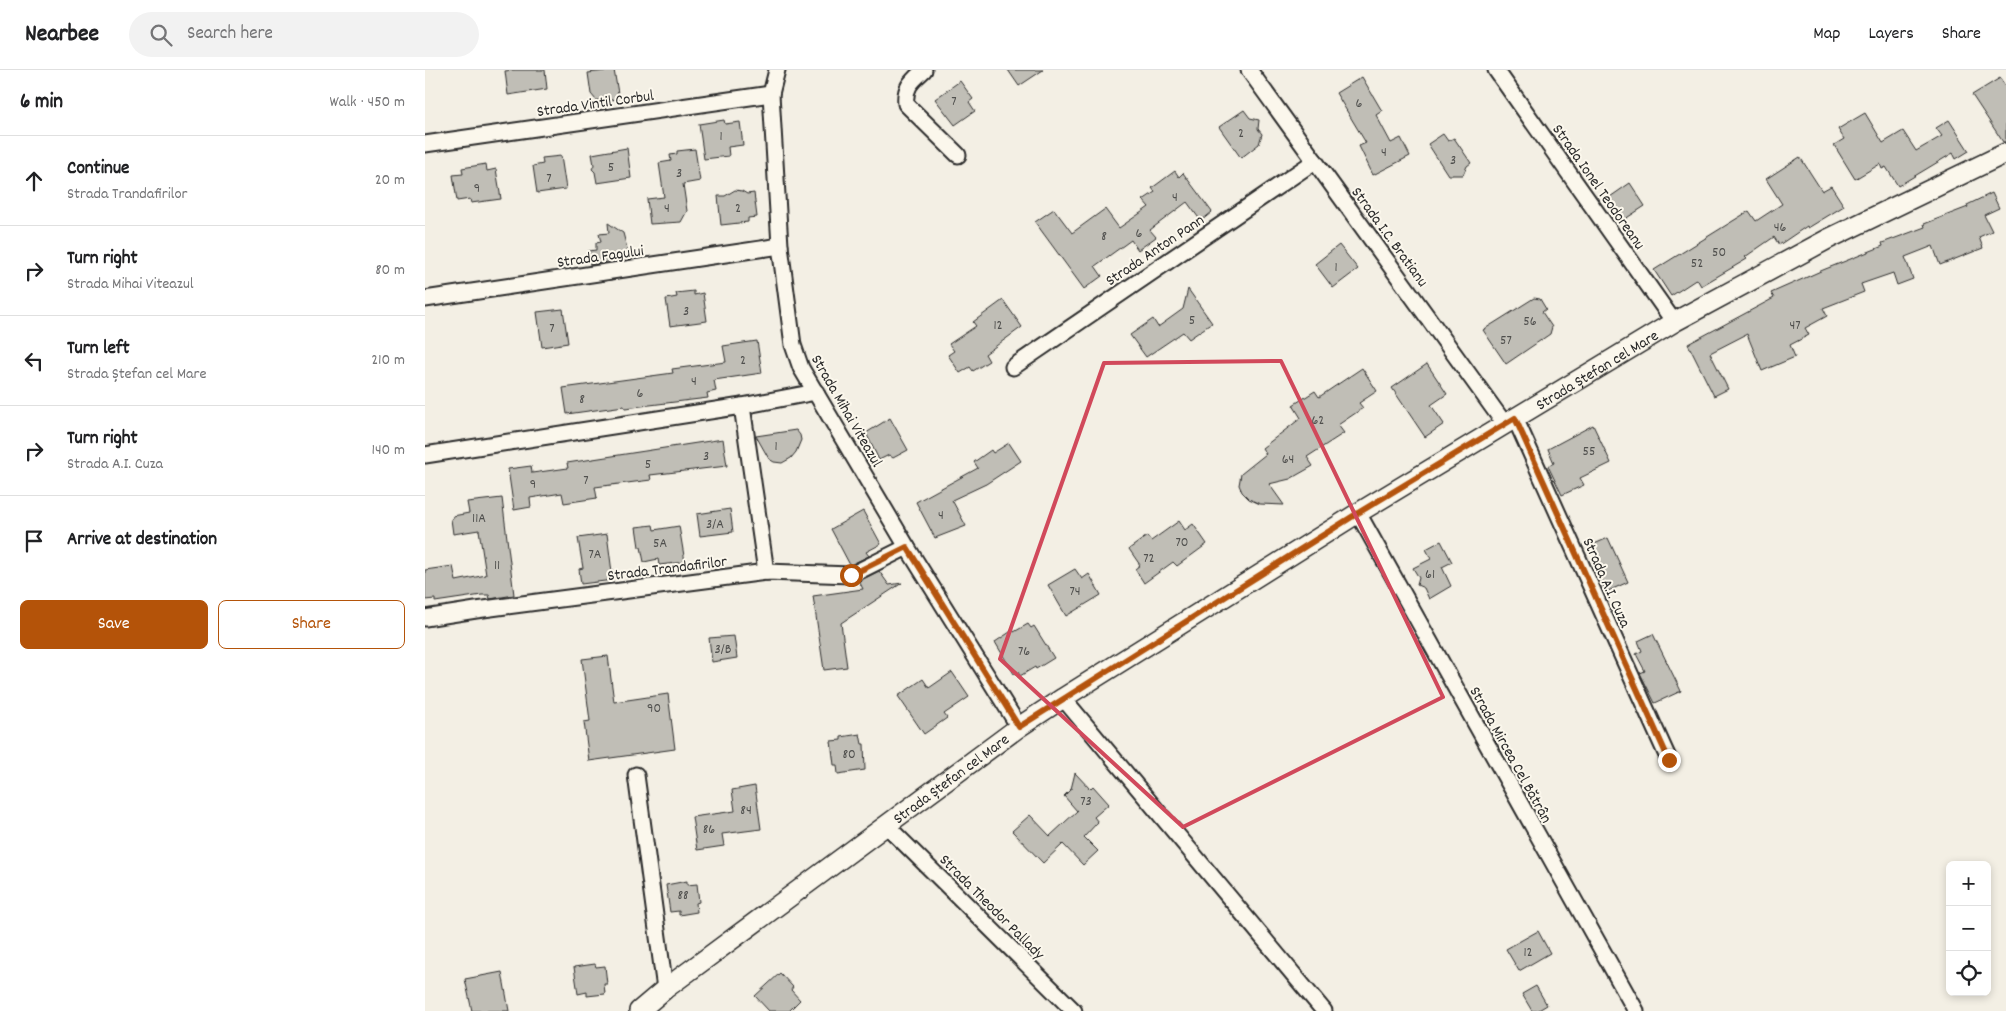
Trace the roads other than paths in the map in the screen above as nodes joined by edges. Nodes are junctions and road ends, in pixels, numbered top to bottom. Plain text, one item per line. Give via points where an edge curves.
1 (777, 70) edge
2 (924, 70) edge
3 (1249, 70) edge
4 (1496, 70) edge
5 (771, 94) junction
6 (425, 144) edge
7 (2006, 153) edge
8 (958, 155) dead end
9 (1315, 161) junction
10 (780, 246) junction
11 (425, 299) edge
12 (1675, 322) junction
13 (1013, 367) dead end
14 (816, 392) junction
15 (742, 406) junction
16 (1510, 421) junction
17 (425, 455) edge
18 (1358, 513) junction
19 (907, 547) junction
20 (766, 572) junction
21 (425, 618) edge
22 (1063, 698) junction
23 (1019, 727) junction
24 (1669, 760) dead end
25 (636, 775) dead end
26 (887, 826) junction
27 (665, 989) junction
28 (639, 1011) edge
29 (1073, 1011) edge
30 (1324, 1011) edge
31 (1635, 1011) edge

1 - 5 street, Strada Mihai Viteazul
2 - 8 street via 909,84 906,104
3 - 9 street, Strada I.C. Bratianu
4 - 12 street, Strada Ionel Teodoreanu
5 - 6 street, Strada Vintil Corbul
5 - 10 street, Strada Mihai Viteazul
7 - 12 street, Strada Ștefan cel Mare via 1828,239
9 - 13 street, Strada Anton Pann
9 - 16 street, Strada I.C. Bratianu
10 - 11 street, Strada Fagului
10 - 14 street, Strada Mihai Viteazul via 793,345 801,368
12 - 16 street, Strada Ștefan cel Mare
14 - 15 street
14 - 19 street, Strada Mihai Viteazul
15 - 17 street
15 - 20 street
16 - 18 street, Strada Ștefan cel Mare
16 - 24 street, Strada A.I. Cuza
18 - 22 street, Strada Ștefan cel Mare
18 - 31 street, Strada Mircea Cel Bătrân
19 - 20 street, Strada Trandafirilor via 851,575
19 - 23 street, Strada Mihai Viteazul
20 - 21 street, Strada Trandafirilor
22 - 23 street, Strada Ștefan cel Mare
22 - 30 street
23 - 26 street, Strada Ștefan cel Mare
25 - 27 street
26 - 27 street, Strada Ștefan cel Mare
26 - 29 street, Strada Theodor Pallady
27 - 28 street, Strada Ștefan cel Mare

